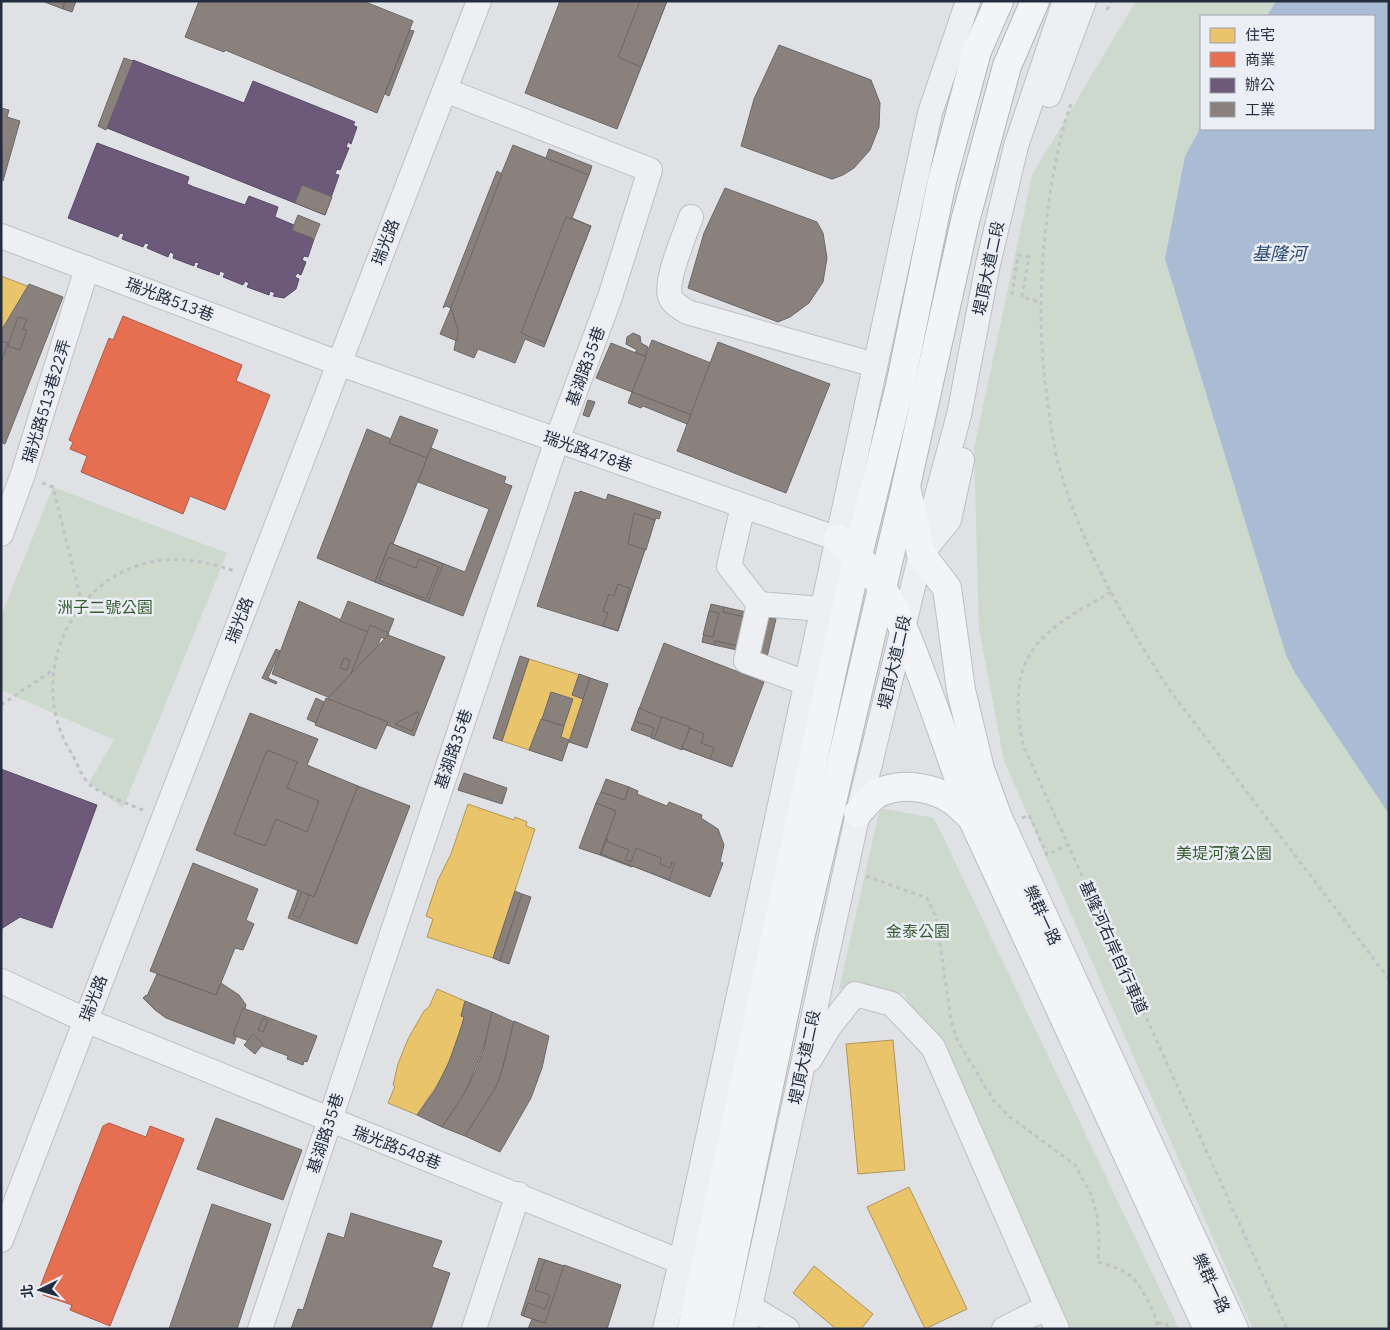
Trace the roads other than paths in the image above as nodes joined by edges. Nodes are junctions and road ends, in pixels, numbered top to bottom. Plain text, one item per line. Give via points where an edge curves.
1 (479, 1) edge
2 (968, 1) edge
3 (998, 1) edge
4 (1035, 1) edge
5 (1065, 1) edge
6 (1084, 1) edge
7 (445, 90) junction
8 (691, 217) dead end
9 (1, 236) edge
10 (87, 268) junction
11 (338, 363) junction
12 (875, 365) junction
13 (557, 440) junction
14 (906, 486) junction
15 (743, 506) junction
16 (1, 534) edge
17 (848, 547) junction
18 (921, 554) junction
19 (883, 587) junction
20 (759, 604) junction
21 (822, 609) junction
22 (903, 625) junction
23 (806, 683) junction
24 (858, 813) junction
25 (972, 818) junction
26 (1, 981) edge
27 (85, 1020) junction
28 (800, 1075) junction
29 (329, 1121) junction
30 (518, 1194) junction
31 (1, 1240) edge
32 (681, 1262) junction
33 (1046, 1307) junction
34 (747, 1318) edge
35 (260, 1329) edge
36 (474, 1329) edge
37 (665, 1329) edge
38 (692, 1329) edge
39 (718, 1329) edge
40 (787, 1329) edge
41 (1004, 1329) edge
42 (1057, 1329) edge
43 (1208, 1329) edge
44 (1234, 1329) edge

1 - 7 street, 瑞光路
2 - 12 street via 930,113
3 - 17 main road via 977,51 942,182 900,386
4 - 14 main road, 堤頂大道二段 via 1007,66 968,212
5 - 18 street, 堤頂大道二段 via 1016,146 988,264 959,415
6 - 18 street via 1035,132 995,297 949,520
7 - 11 street, 瑞光路
7 - 13 street, 基湖路35巷 via 650,170 610,297
8 - 12 street via 668,286 670,298 679,307 687,312
9 - 10 street, 瑞光路513巷
10 - 11 street, 瑞光路513巷
10 - 16 street, 瑞光路513巷22弄
11 - 13 street, 瑞光路478巷
11 - 27 street, 瑞光路
12 - 17 street
13 - 15 street, 瑞光路478巷
13 - 29 street, 基湖路35巷
14 - 18 main road, 樂群一路
14 - 19 main road, 堤頂大道二段
15 - 17 street, 瑞光路478巷
15 - 20 street via 729,566
17 - 19 main road, 樂群一路
17 - 21 street
17 - 38 main road
18 - 22 street, 堤頂大道二段
18 - 44 main road, 樂群一路 via 947,588 961,690 980,769 998,818
19 - 22 main road, 樂群一路
19 - 39 main road, 堤頂大道二段 via 799,943
20 - 21 street
20 - 23 street via 746,662
21 - 23 street
22 - 24 street, 堤頂大道二段
22 - 25 main road, 樂群一路 via 946,737
23 - 32 street
24 - 25 main road via 874,796 906,787 925,789 951,800
24 - 28 street, 堤頂大道二段
25 - 43 main road, 樂群一路
26 - 27 street, 瑞光路548巷
27 - 29 street, 瑞光路548巷
27 - 31 street, 瑞光路
28 - 33 street via 829,1027 855,994 892,1004 933,1047
28 - 34 street, 堤頂大道二段
29 - 30 street, 瑞光路548巷
29 - 35 street, 基湖路35巷
30 - 32 street, 瑞光路548巷
30 - 36 street
32 - 37 street
33 - 41 street
33 - 42 street
34 - 40 street

